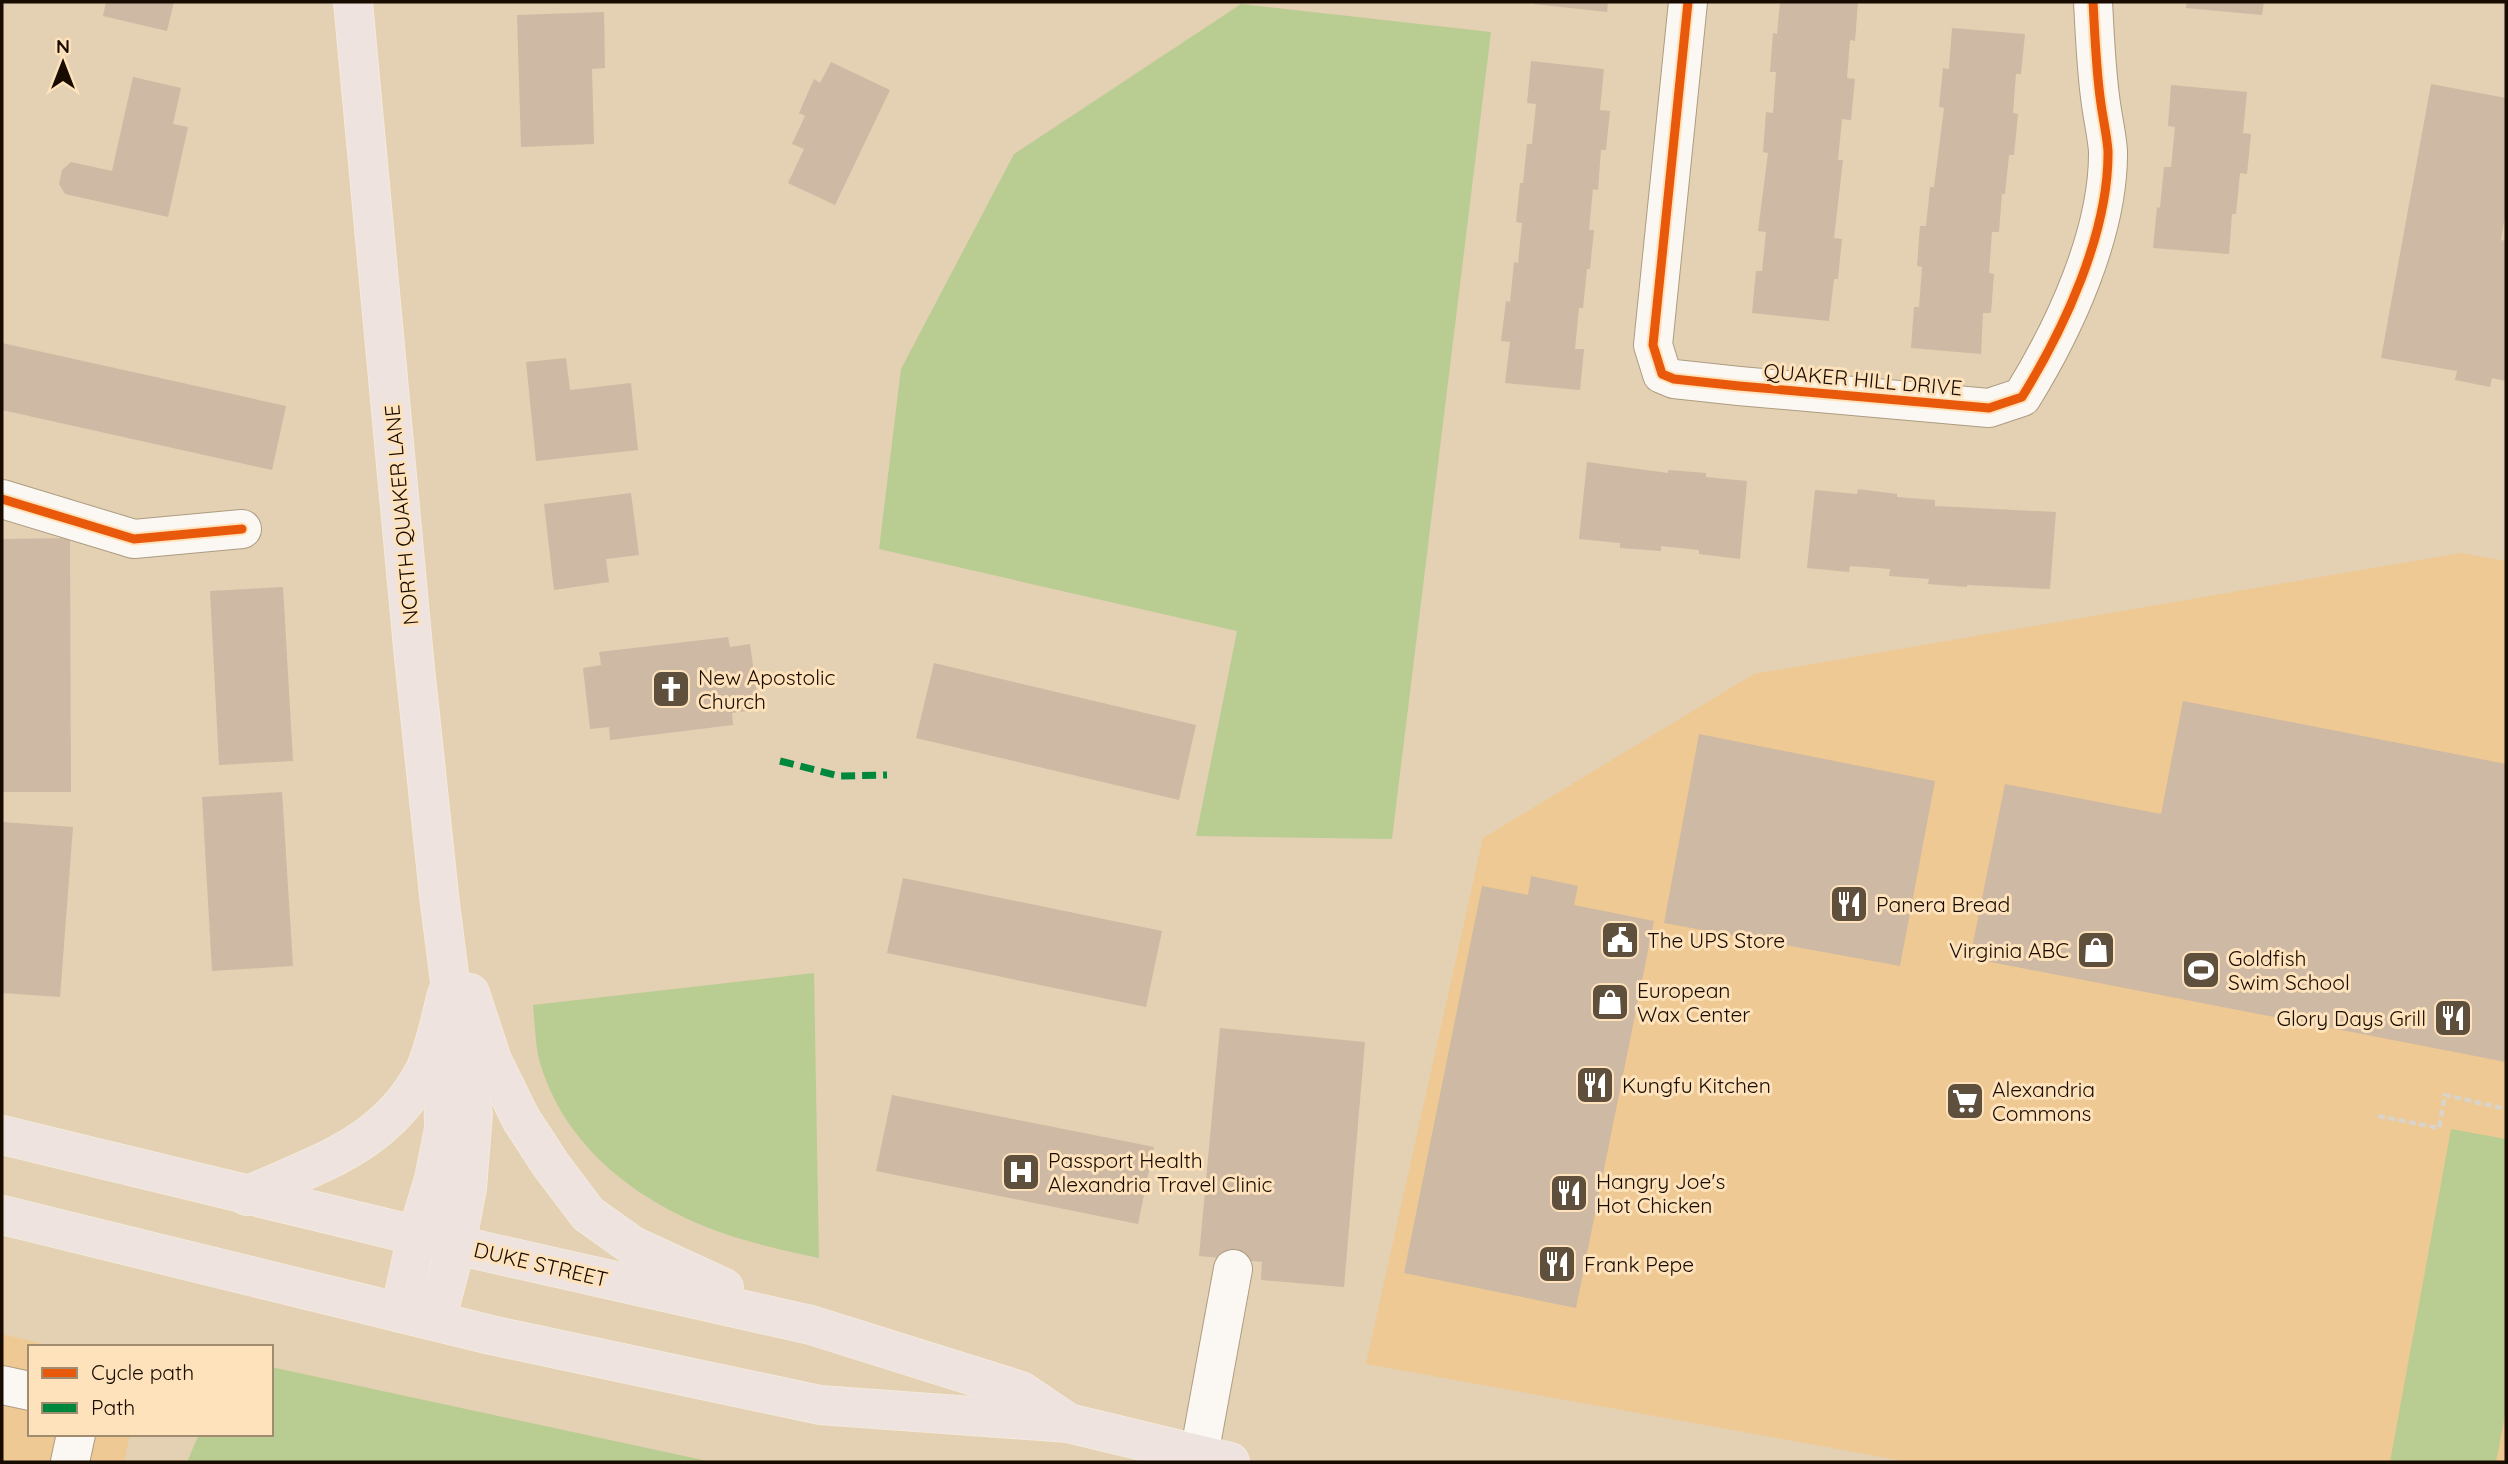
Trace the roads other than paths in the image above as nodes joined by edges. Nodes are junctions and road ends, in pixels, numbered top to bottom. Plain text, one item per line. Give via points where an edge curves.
1 (353, 2) edge
2 (1688, 2) edge
3 (2093, 2) edge
4 (2, 499) edge
5 (242, 529) dead end
6 (440, 904) junction
7 (451, 982) junction
8 (456, 1028) junction
9 (2, 1135) edge
10 (247, 1196) junction
11 (2, 1215) edge
12 (417, 1235) junction
13 (456, 1245) junction
14 (1233, 1269) dead end
15 (400, 1313) junction
16 (436, 1321) junction
17 (811, 1325) junction
18 (2, 1385) edge
19 (28, 1391) edge
20 (1068, 1423) junction
21 (76, 1436) edge
22 (1222, 1460) edge
23 (69, 1462) edge

1 - 6 main road, NORTH QUAKER LANE
2 - 3 street, QUAKER HILL DRIVE via 1653,345 1662,374 1739,386 1989,408 2022,397 2043,364 2092,253 2103,209 2108,151
4 - 5 street via 134,539
6 - 7 main road, NORTH QUAKER LANE
6 - 17 main road via 492,1060 509,1096 551,1166 588,1214 633,1246
7 - 8 main road, NORTH QUAKER LANE
7 - 10 main road via 425,1071 395,1114 355,1146
8 - 12 main road, NORTH QUAKER LANE via 443,1056 444,1129
8 - 13 main road, NORTH QUAKER LANE via 473,1114 470,1168
9 - 10 main road, DUKE STREET
10 - 12 main road, DUKE STREET
11 - 15 main road, DUKE STREET
12 - 13 main road, DUKE STREET
12 - 15 main road, NORTH QUAKER LANE
13 - 16 main road, NORTH QUAKER LANE
13 - 17 main road, DUKE STREET
14 - 22 street
15 - 16 main road, DUKE STREET
16 - 20 main road, DUKE STREET via 820,1405
17 - 20 main road, DUKE STREET via 1021,1391
18 - 19 street
20 - 22 main road, DUKE STREET
21 - 23 street

